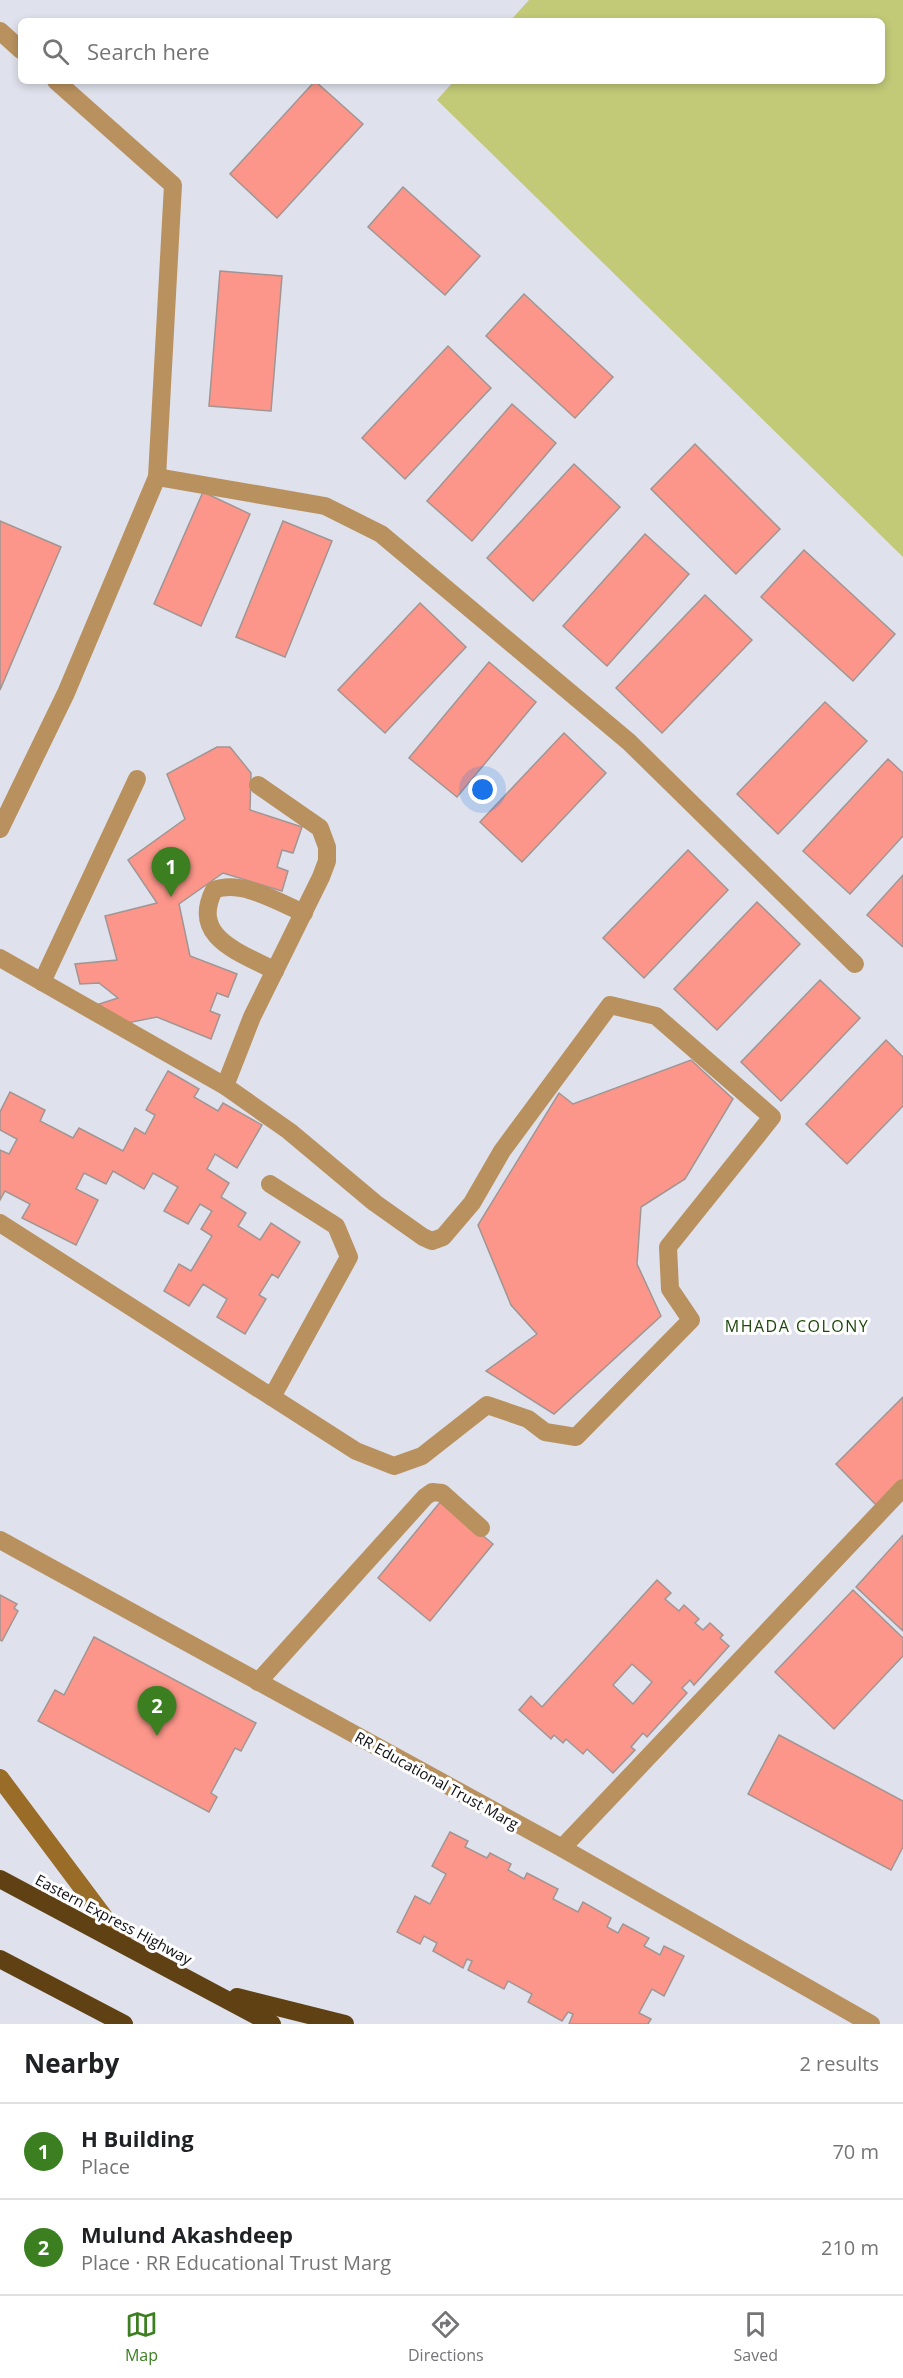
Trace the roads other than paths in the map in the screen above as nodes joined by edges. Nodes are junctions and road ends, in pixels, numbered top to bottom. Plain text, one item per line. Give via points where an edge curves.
1 (0, 31) edge
2 (18, 47) edge
3 (59, 84) edge
4 (157, 477) junction
5 (137, 779) dead end
6 (258, 785) dead end
7 (0, 829) edge
8 (304, 913) junction
9 (0, 958) edge
10 (855, 964) dead end
11 (275, 971) junction
12 (42, 982) junction
13 (225, 1086) junction
14 (270, 1184) dead end
15 (0, 1223) edge
16 (272, 1397) junction
17 (903, 1488) edge
18 (481, 1528) dead end
19 (0, 1540) edge
20 (258, 1682) junction
21 (0, 1778) edge
22 (562, 1848) junction
23 (0, 1880) edge
24 (125, 1945) junction
25 (0, 1959) edge
26 (212, 1990) junction
27 (864, 2022) edge
28 (124, 2024) edge
29 (272, 2024) edge
30 (345, 2024) edge

1 - 2 street
3 - 4 street via 173,185
4 - 7 street via 66,693
4 - 10 street via 325,506 381,534 629,742
5 - 12 street
6 - 8 street via 320,828 327,847 327,861
8 - 11 street
8 - 11 street via 238,886 225,885 214,890 207,921 218,940
9 - 12 street
11 - 13 street
12 - 13 street
13 - 16 street via 289,1131 375,1203 432,1241 443,1237 472,1203 502,1151 610,1005 656,1016 772,1117 668,1247 670,1289 691,1320 576,1437 545,1432 528,1419 487,1405 423,1456 394,1466 356,1451
14 - 16 street via 336,1226 349,1257
15 - 16 street
17 - 22 street
18 - 20 street via 442,1493 432,1492
19 - 20 street, RR Educational Trust Marg
20 - 22 street, RR Educational Trust Marg
21 - 24 street
22 - 27 street, RR Educational Trust Marg
23 - 24 highway, Eastern Express Highway
24 - 26 highway, Eastern Express Highway
25 - 28 highway
26 - 29 highway
26 - 30 highway

